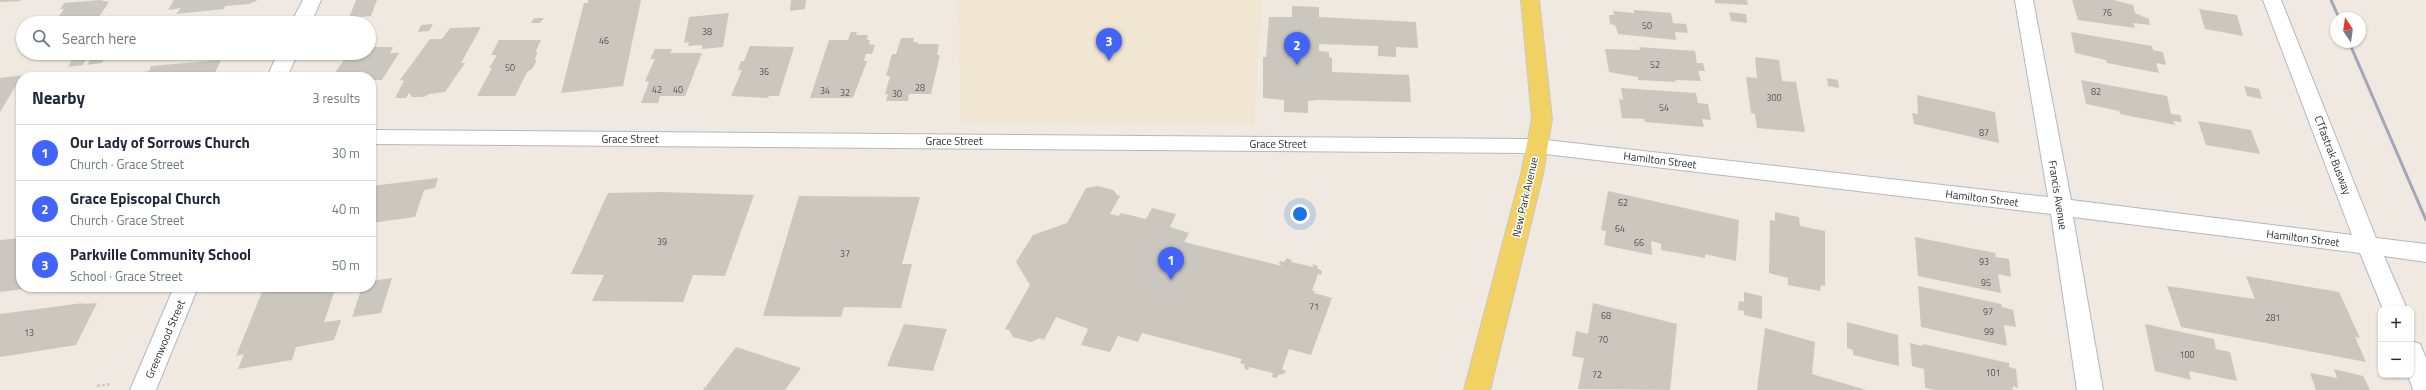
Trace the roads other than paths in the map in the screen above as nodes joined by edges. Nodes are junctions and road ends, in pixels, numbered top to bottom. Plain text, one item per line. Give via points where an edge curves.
1 (312, 0) edge
2 (1530, 0) edge
3 (2024, 0) edge
4 (2272, 0) edge
5 (304, 16) edge
6 (285, 60) edge
7 (279, 72) edge
8 (376, 137) edge
9 (1537, 146) junction
10 (2061, 207) junction
11 (2368, 246) junction
12 (2426, 253) edge
13 (184, 292) edge
14 (2394, 306) edge
15 (2414, 359) edge
16 (143, 390) edge
17 (1477, 390) edge
18 (2090, 390) edge
19 (2426, 390) edge

1 - 5 street
2 - 9 main road, New Park Avenue via 1542,119
3 - 10 street, Francis Avenue
4 - 11 street, CTfastrak Busway
6 - 7 street
8 - 9 street, Grace Street
9 - 10 street, Hamilton Street
9 - 17 main road, New Park Avenue
10 - 11 street, Hamilton Street
10 - 18 street, Francis Avenue
11 - 12 street, Hamilton Street
11 - 14 street, CTfastrak Busway
13 - 16 street, Greenwood Street
15 - 19 street

